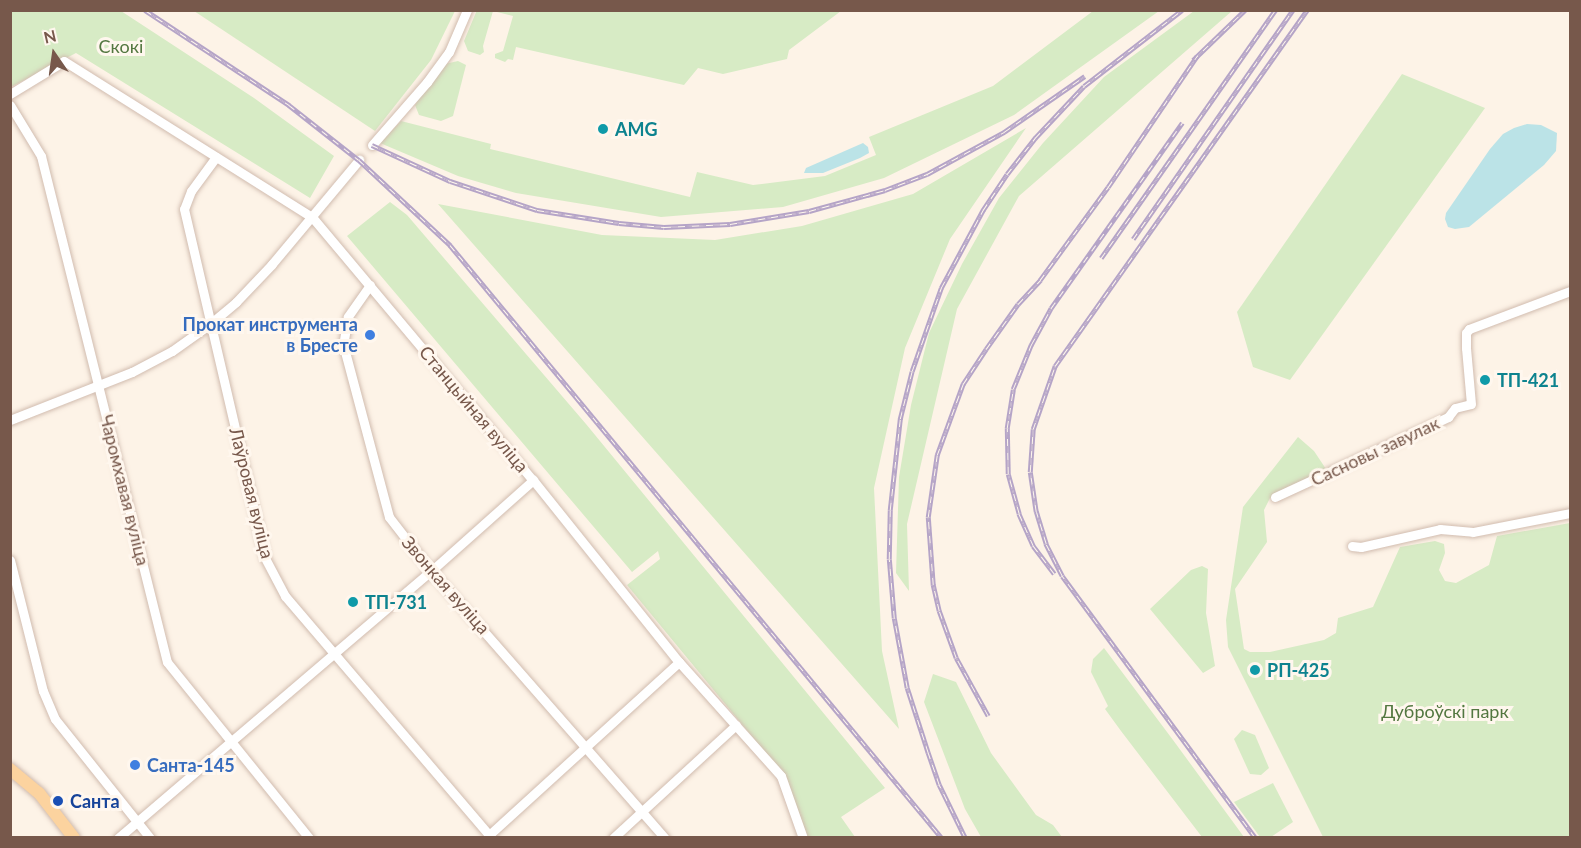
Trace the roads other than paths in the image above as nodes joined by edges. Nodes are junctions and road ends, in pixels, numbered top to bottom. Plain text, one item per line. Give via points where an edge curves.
1 (467, 10) edge
2 (10, 94) edge
3 (10, 105) edge
4 (372, 145) dead end
5 (216, 157) junction
6 (359, 160) dead end
7 (312, 217) junction
8 (370, 285) junction
9 (1570, 291) edge
10 (210, 324) junction
11 (99, 386) junction
12 (10, 420) edge
13 (533, 480) junction
14 (1275, 497) dead end
15 (1570, 513) edge
16 (1352, 546) dead end
17 (10, 560) edge
18 (431, 570) junction
19 (333, 654) junction
20 (680, 662) junction
21 (736, 725) junction
22 (231, 741) junction
23 (588, 747) junction
24 (10, 769) edge
25 (641, 812) junction
26 (138, 820) junction
27 (490, 836) edge
28 (74, 837) edge
29 (118, 837) edge
30 (150, 837) edge
31 (309, 837) edge
32 (613, 837) edge
33 (665, 837) edge
34 (803, 837) edge

1 - 4 street via 444,59
2 - 5 street, Станцыйная вуліца via 64,61
3 - 11 street, Чаромхавая вуліца via 41,156
5 - 7 street, Станцыйная вуліца
5 - 10 street, Лаўровая вуліца via 191,191 184,209
6 - 7 street
7 - 8 street, Станцыйная вуліца
7 - 10 street via 258,279
8 - 13 street, Станцыйная вуліца
8 - 18 street, Звонкая вуліца via 348,317 343,344 389,517
9 - 14 street, Сасновы завулак via 1469,328 1466,348 1471,404 1455,408 1448,417
10 - 11 street via 172,351
10 - 19 street, Лаўровая вуліца via 265,558 285,596
11 - 12 street
11 - 22 street, Чаромхавая вуліца via 167,662
13 - 18 street
13 - 20 street, Станцыйная вуліца
15 - 16 street via 1473,532 1440,529
17 - 26 street via 43,692 55,719
18 - 19 street
18 - 23 street, Звонкая вуліца
19 - 22 street
19 - 27 street, Лаўровая вуліца
20 - 21 street, Станцыйная вуліца
20 - 23 street
21 - 25 street
21 - 34 street, Станцыйная вуліца via 781,776
22 - 26 street
22 - 31 street, Чаромхавая вуліца
23 - 25 street, Звонкая вуліца
23 - 27 street
24 - 28 main road via 39,793
25 - 32 street
25 - 33 street, Звонкая вуліца
26 - 29 street
26 - 30 street

